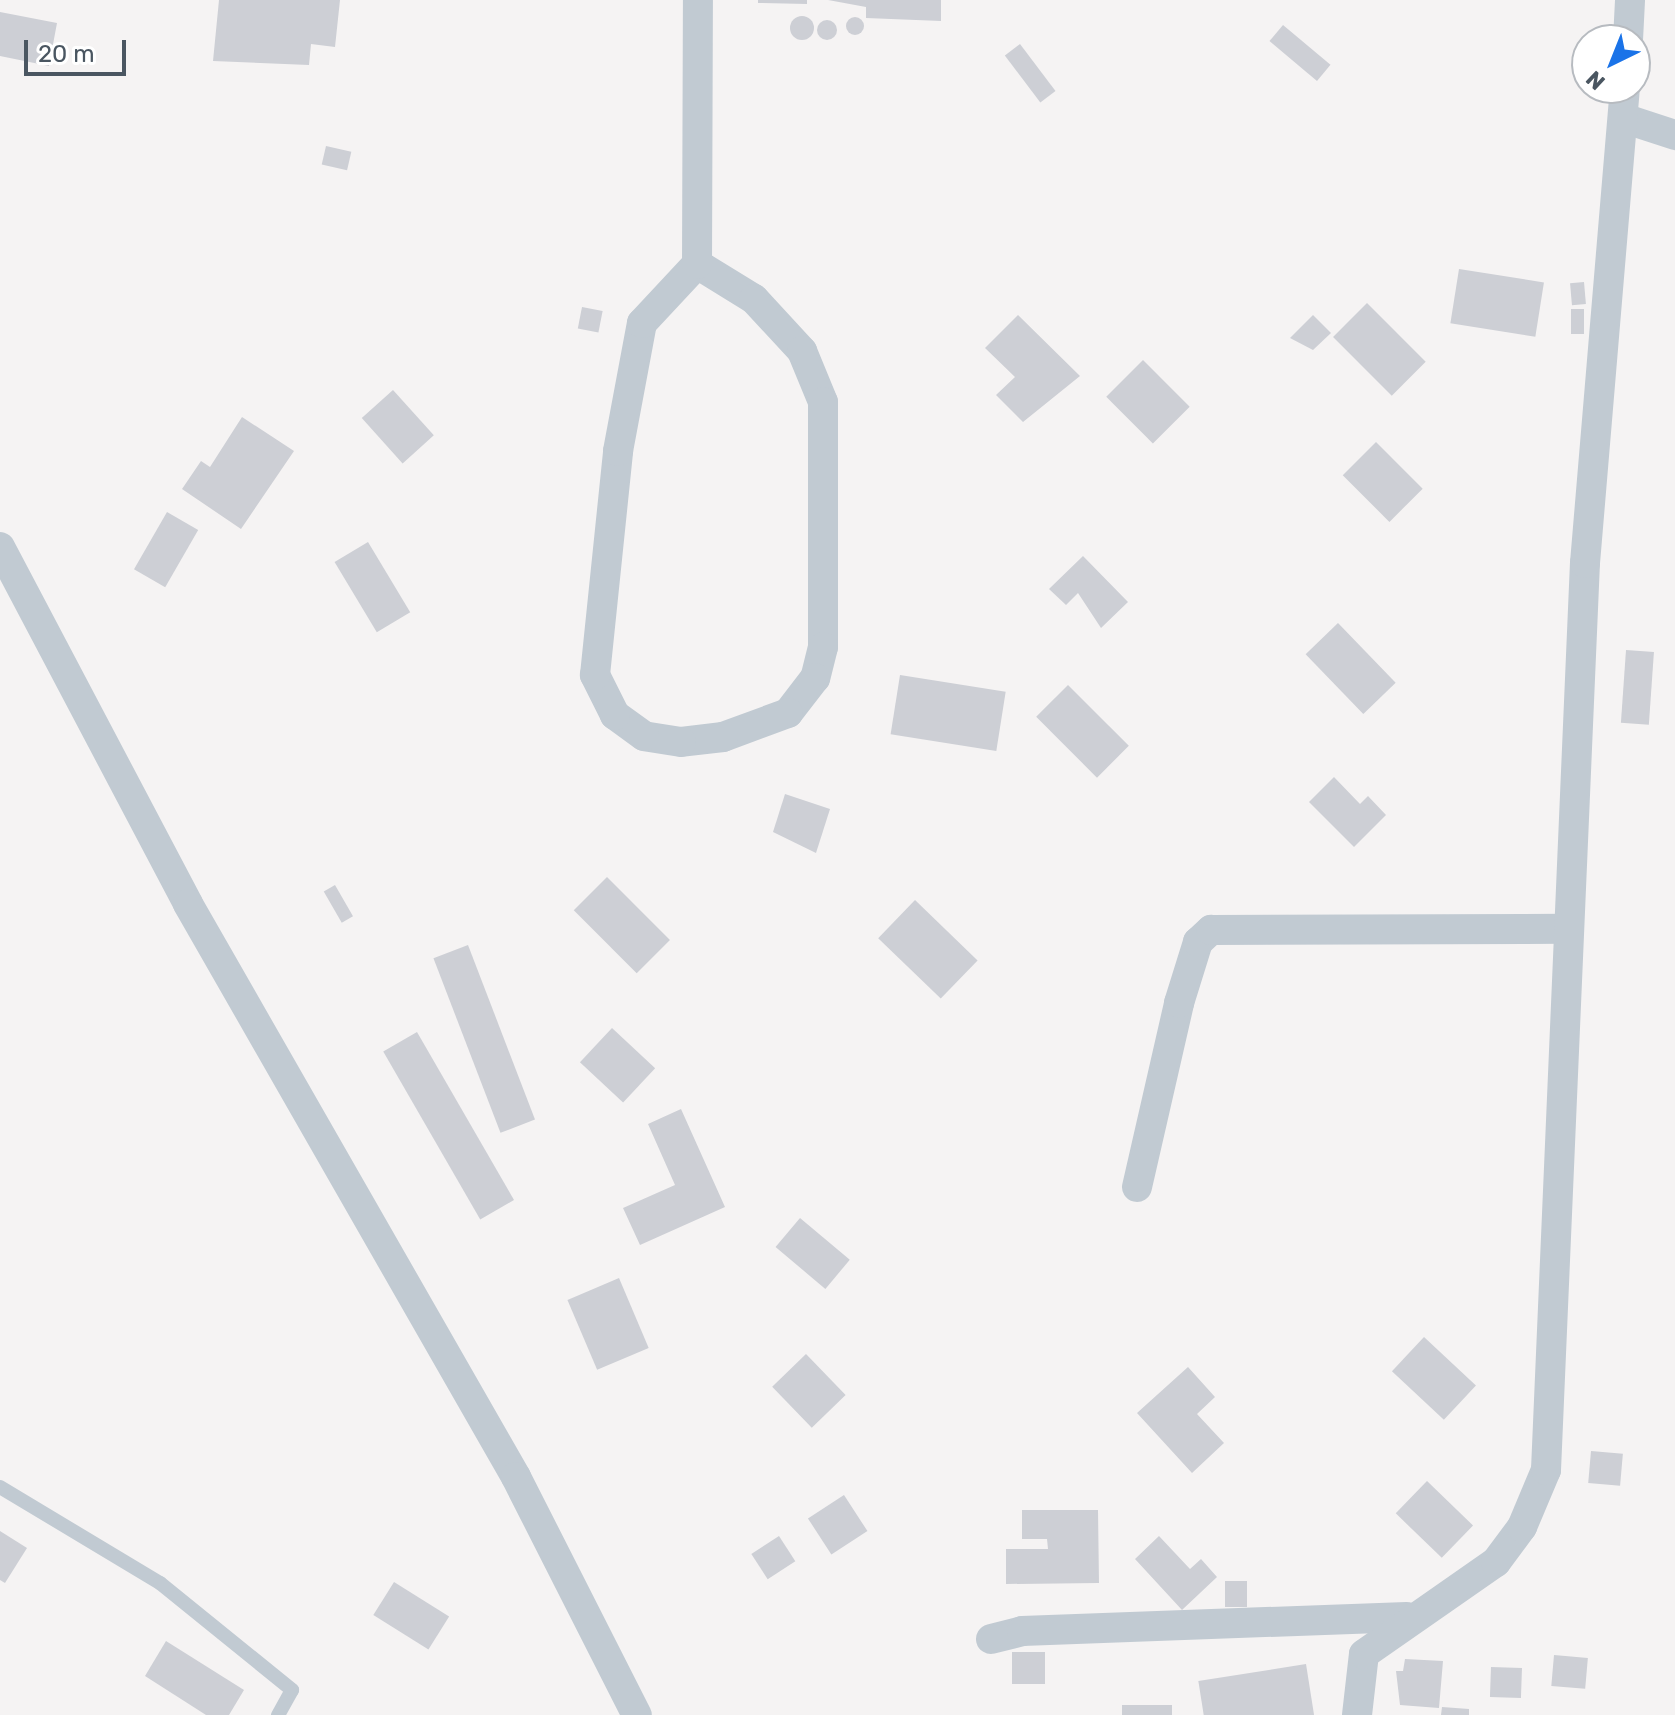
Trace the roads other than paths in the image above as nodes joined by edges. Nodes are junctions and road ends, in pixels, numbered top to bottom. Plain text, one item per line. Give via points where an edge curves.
1 (698, 0) edge
2 (1630, 0) edge
3 (1629, 24) edge
4 (1624, 104) edge
5 (1626, 104) edge
6 (1675, 135) edge
7 (697, 264) junction
8 (0, 547) edge
9 (1565, 929) junction
10 (1137, 1187) dead end
11 (0, 1487) edge
12 (1407, 1617) junction
13 (991, 1639) dead end
14 (278, 1715) edge
15 (637, 1715) edge
16 (1357, 1715) edge

1 - 7 street
2 - 3 street
4 - 9 street via 1585,563
5 - 6 street
7 - 7 street via 754,299 802,351 823,402 823,647 815,678 788,713 723,737 681,742 644,736 615,715 595,675 618,451 642,323
8 - 15 street via 188,904 516,1477
9 - 10 street via 1211,930 1198,942 1179,1003
9 - 12 street via 1546,1470 1522,1527 1496,1562
11 - 14 lane via 160,1583 292,1690
12 - 13 street via 1022,1631
12 - 16 street via 1364,1654

